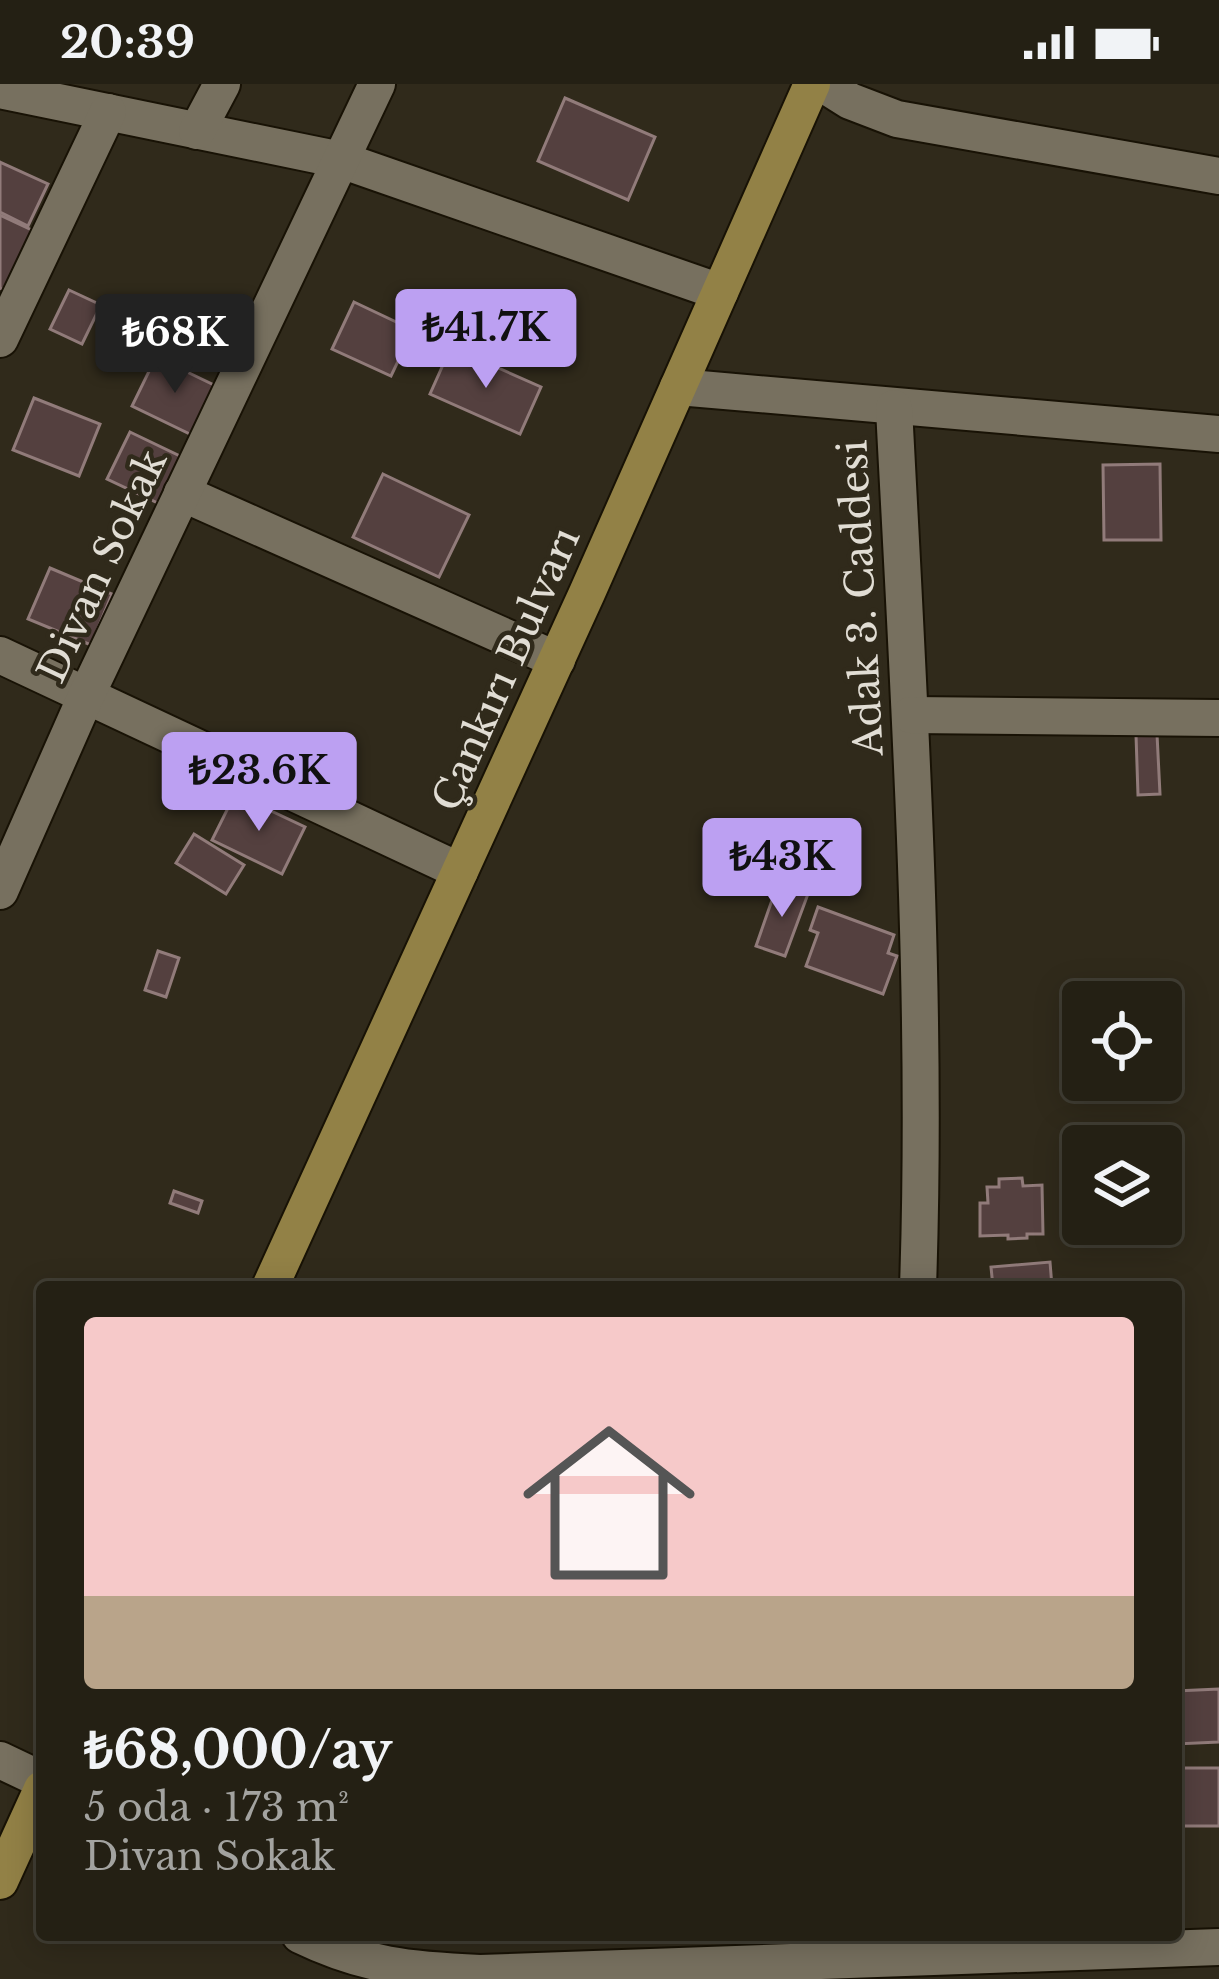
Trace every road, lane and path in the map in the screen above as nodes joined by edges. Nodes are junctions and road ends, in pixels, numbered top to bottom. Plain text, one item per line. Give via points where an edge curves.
1 (222, 84) edge
2 (377, 84) edge
3 (812, 84) edge
4 (823, 84) edge
5 (0, 90) edge
6 (108, 112) junction
7 (197, 130) junction
8 (340, 160) junction
9 (1219, 176) edge
10 (720, 292) junction
11 (0, 339) edge
12 (678, 387) junction
13 (894, 408) junction
14 (1219, 434) edge
15 (182, 493) junction
16 (0, 655) edge
17 (557, 660) junction
18 (87, 694) junction
19 (910, 715) junction
20 (1219, 718) edge
21 (460, 871) junction
22 (0, 891) edge
23 (273, 1281) edge
24 (918, 1281) edge
25 (0, 1760) edge
26 (36, 1777) edge
27 (36, 1802) edge
28 (0, 1881) edge
29 (313, 1941) edge
30 (1107, 1943) edge
31 (1219, 1947) edge
32 (861, 1958) edge

1 - 7 street
2 - 8 street, Divan Sokak
3 - 10 main road, Çankırı Bulvarı
4 - 9 street via 897,119
5 - 6 street
6 - 7 street
6 - 11 street
7 - 8 street
8 - 10 street
8 - 15 street, Divan Sokak
10 - 12 main road, Çankırı Bulvarı
12 - 13 street
12 - 17 main road, Çankırı Bulvarı
13 - 14 street
13 - 19 street, Adak 3. Caddesi
15 - 17 street
15 - 18 street, Divan Sokak
16 - 18 street
17 - 21 main road, Çankırı Bulvarı
18 - 21 street
18 - 22 street, Divan Sokak
19 - 20 street
19 - 24 street, Adak 3. Caddesi
21 - 23 main road, Çankırı Bulvarı
25 - 26 street
27 - 28 main road
29 - 32 street via 357,1958 480,1972
30 - 31 street
30 - 32 street

